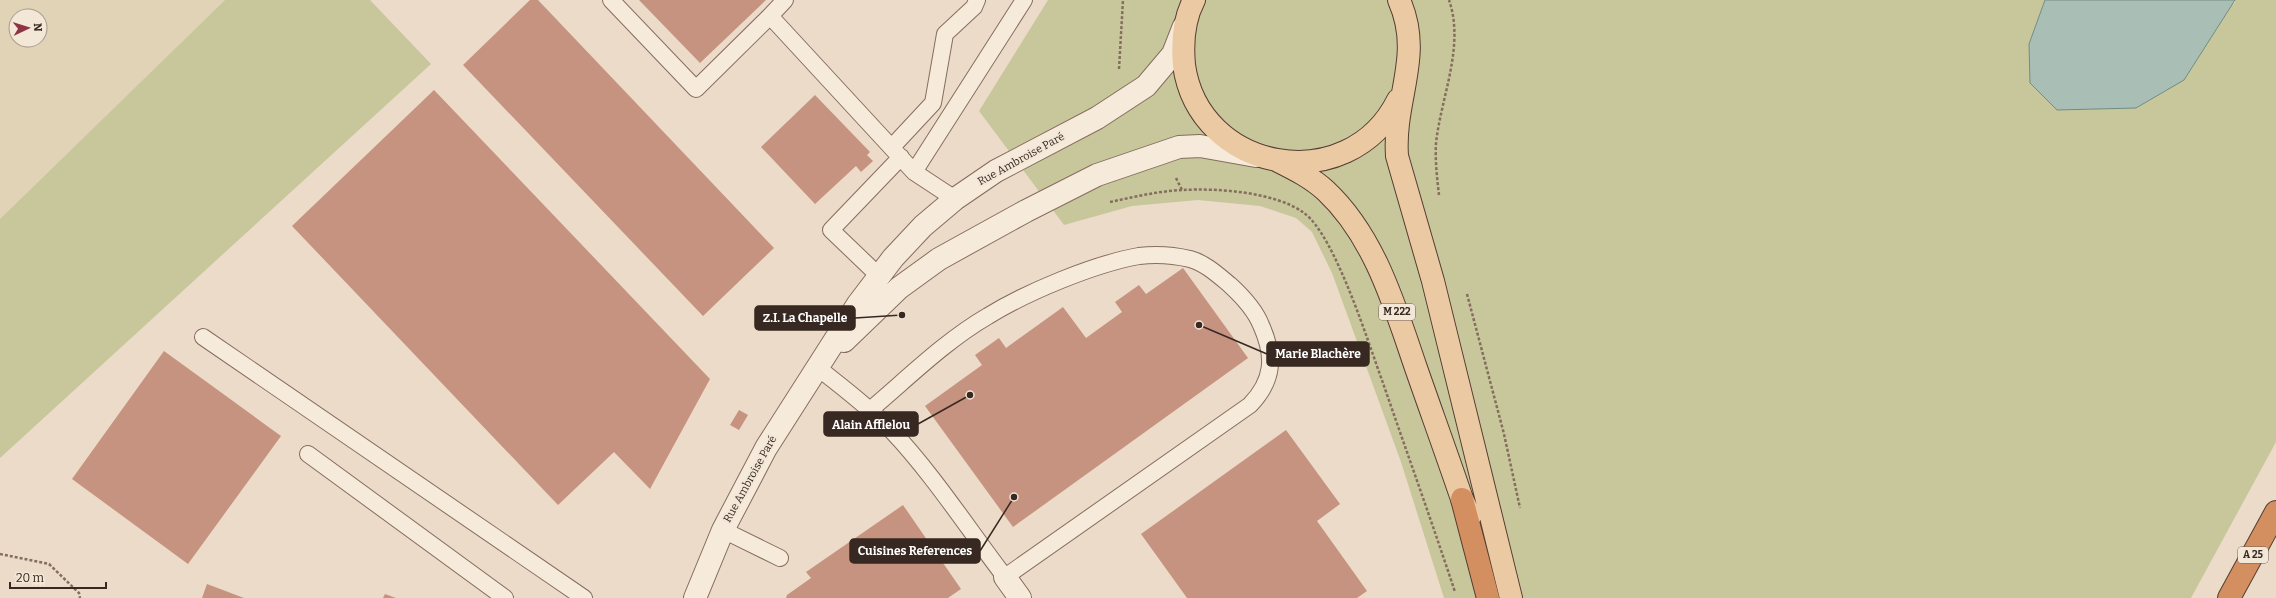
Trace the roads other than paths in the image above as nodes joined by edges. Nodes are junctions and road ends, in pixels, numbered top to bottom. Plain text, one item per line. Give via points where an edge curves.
1 (611, 0) edge
2 (785, 0) edge
3 (977, 0) edge
4 (1024, 0) edge
5 (1399, 0) edge
6 (1191, 10) edge
7 (770, 16) junction
8 (1402, 90) junction
9 (896, 152) junction
10 (1270, 159) junction
11 (914, 172) junction
12 (955, 199) junction
13 (879, 276) junction
14 (204, 337) dead end
15 (817, 367) junction
16 (870, 410) junction
17 (308, 454) dead end
18 (1462, 499) junction
19 (2276, 512) edge
20 (722, 530) junction
21 (780, 558) dead end
22 (1005, 577) junction
23 (505, 598) edge
24 (584, 598) edge
25 (695, 598) edge
26 (1020, 598) edge
27 (1488, 598) edge
28 (1510, 598) edge
29 (2229, 598) edge

1 - 7 lane via 696,89
2 - 7 lane
3 - 9 lane via 945,34 933,103
4 - 11 lane
5 - 8 main road via 1409,36 1409,64
6 - 10 main road via 1183,54 1190,87 1197,103 1210,122 1226,138 1246,151
6 - 12 street, Rue Ambroise Paré via 1173,54 1146,86 1097,118 996,171
7 - 9 lane
8 - 10 main road via 1381,125 1345,152 1312,162
8 - 28 main road, M 222 via 1395,135 1397,156 1433,281
9 - 11 lane
9 - 13 lane via 831,230
10 - 15 street, Rue Ambroise Paré via 1200,146 1179,147 1097,175 981,235 920,272
10 - 18 main road, M 222 via 1308,176 1326,192 1347,215 1366,246 1391,296
11 - 12 lane
12 - 13 street, Rue Ambroise Paré via 923,226
13 - 15 street, Rue Ambroise Paré
14 - 24 lane
15 - 16 lane
15 - 20 street, Rue Ambroise Paré via 766,448
16 - 22 lane via 912,454
16 - 22 lane via 957,337 987,316 1014,301 1088,270 1139,256 1163,255 1191,259 1204,265 1240,295 1261,323 1268,343 1271,361 1262,392 1250,405
17 - 23 lane
18 - 27 highway
18 - 28 main road, M 222
19 - 29 highway, A 25
20 - 21 lane
20 - 25 street, Rue Ambroise Paré
22 - 26 street

